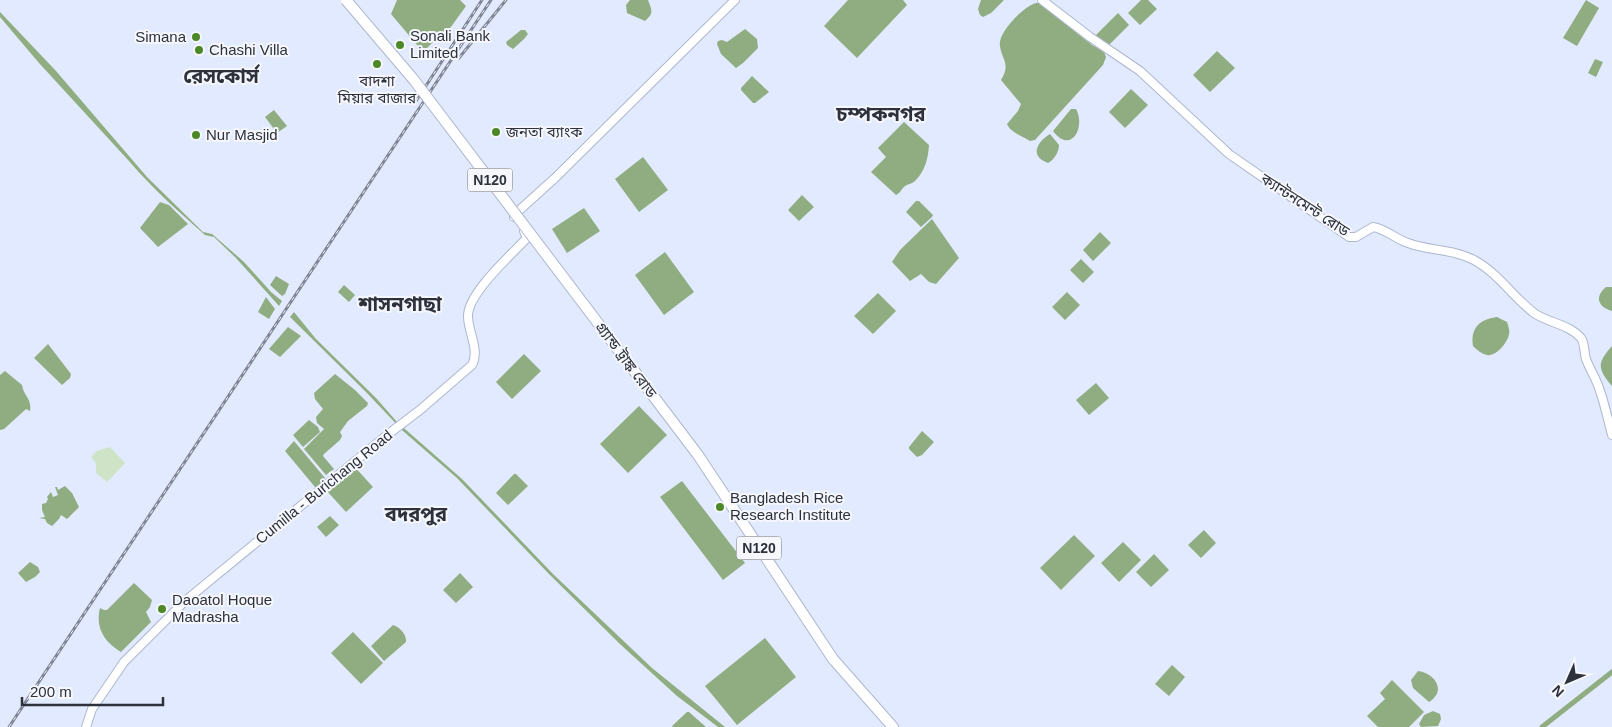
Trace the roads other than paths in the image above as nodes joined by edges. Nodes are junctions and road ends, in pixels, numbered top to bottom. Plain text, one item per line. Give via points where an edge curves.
1 (346, 0) edge
2 (735, 0) edge
3 (1042, 0) edge
4 (1612, 435) edge
5 (86, 727) edge
6 (893, 727) edge

1 - 6 highway, গ্র্যান্ড ট্রাঙ্ক রোড / N120, bridge via 414,80 698,455 833,659
2 - 5 main road, Cumilla - Burichang Road via 514,215 527,238 476,292 468,316 474,363 185,601 124,662 92,709
3 - 4 main road, ক্যান্টনমেন্ট রোড via 1140,71 1229,154 1349,237 1356,237 1374,227 1380,228 1408,244 1474,260 1499,278 1534,312 1577,334 1583,340 1590,371 1600,389

